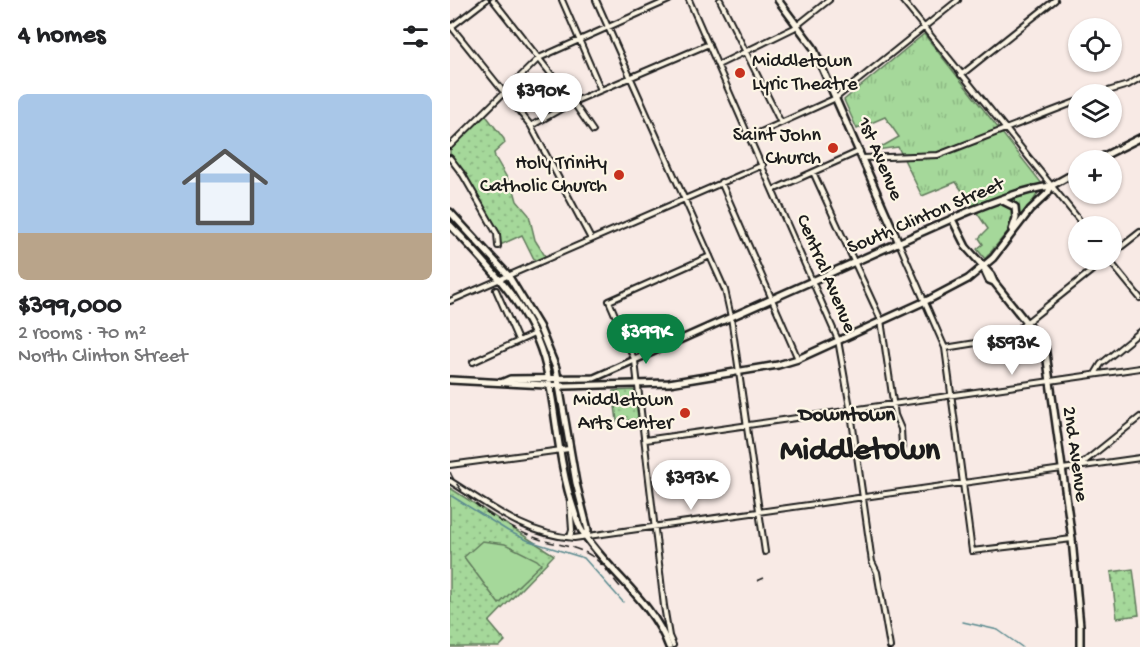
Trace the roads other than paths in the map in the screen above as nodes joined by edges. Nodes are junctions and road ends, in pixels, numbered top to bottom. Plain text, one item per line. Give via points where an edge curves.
1 (486, 0) edge
2 (493, 0) edge
3 (562, 0) edge
4 (596, 0) edge
5 (669, 0) edge
6 (689, 0) edge
7 (720, 0) edge
8 (778, 0) edge
9 (829, 0) edge
10 (902, 0) edge
11 (958, 0) edge
12 (1054, 0) edge
13 (798, 25) junction
14 (450, 26) edge
15 (608, 26) junction
16 (924, 29) junction
17 (579, 39) junction
18 (709, 44) junction
19 (745, 52) junction
20 (539, 58) junction
21 (718, 65) junction
22 (961, 75) junction
23 (631, 77) junction
24 (1140, 78) edge
25 (1122, 87) edge
26 (601, 90) junction
27 (504, 93) junction
28 (836, 98) junction
29 (573, 102) junction
30 (1068, 105) edge
31 (781, 123) junction
32 (531, 126) junction
33 (1005, 130) junction
34 (593, 131) dead end
35 (750, 137) junction
36 (1140, 138) edge
37 (450, 146) edge
38 (1116, 150) edge
39 (860, 151) junction
40 (450, 158) edge
41 (863, 158) junction
42 (763, 165) junction
43 (813, 172) junction
44 (1068, 177) edge
45 (721, 182) junction
46 (1051, 186) junction
47 (773, 190) junction
48 (684, 199) junction
49 (1001, 200) junction
50 (450, 212) edge
51 (1076, 216) edge
52 (952, 219) junction
53 (450, 225) edge
54 (1140, 232) edge
55 (1010, 235) junction
56 (591, 239) junction
57 (899, 243) junction
58 (498, 246) dead end
59 (1122, 246) edge
60 (710, 256) junction
61 (856, 262) junction
62 (983, 267) junction
63 (1094, 270) edge
64 (1116, 270) edge
65 (508, 275) junction
66 (499, 279) junction
67 (813, 282) junction
68 (496, 290) dead end
69 (1140, 298) edge
70 (771, 300) junction
71 (450, 301) edge
72 (925, 301) junction
73 (731, 317) junction
74 (881, 320) junction
75 (1027, 324) junction
76 (1140, 332) edge
77 (534, 334) junction
78 (518, 340) junction
79 (838, 340) junction
80 (945, 348) junction
81 (798, 359) junction
82 (635, 361) junction
83 (473, 362) dead end
84 (1140, 368) edge
85 (739, 372) junction
86 (1095, 374) junction
87 (548, 378) junction
88 (558, 378) junction
89 (450, 380) edge
90 (1049, 381) junction
91 (503, 382) junction
92 (638, 384) junction
93 (549, 385) junction
94 (559, 386) junction
95 (952, 395) junction
96 (894, 404) junction
97 (851, 410) junction
98 (1140, 417) edge
99 (747, 424) junction
100 (645, 440) junction
101 (902, 447) dead end
102 (569, 449) junction
103 (560, 450) junction
104 (1140, 458) edge
105 (450, 465) edge
106 (1079, 466) junction
107 (1062, 469) junction
108 (450, 481) edge
109 (962, 484) junction
110 (569, 495) junction
111 (863, 498) junction
112 (760, 512) junction
113 (655, 527) junction
114 (570, 537) junction
115 (587, 537) junction
116 (1072, 539) junction
117 (765, 552) dead end
118 (670, 646) edge
119 (890, 647) edge
120 (1080, 647) edge

1 - 14 street
2 - 20 street
3 - 17 street
4 - 15 street
5 - 15 street
6 - 18 street, Central Avenue
7 - 19 street
8 - 13 main road, 1st Avenue
9 - 13 street
10 - 16 street
11 - 16 street
12 - 22 street
13 - 19 street
13 - 28 main road, 1st Avenue via 813,47
14 - 27 street
15 - 17 street
15 - 23 street
16 - 22 street
16 - 28 street
17 - 20 street
17 - 26 street
18 - 21 street, Central Avenue
18 - 23 street
19 - 21 street
19 - 31 street
20 - 27 street
20 - 29 street
21 - 35 street, Central Avenue
22 - 33 street
23 - 26 street
23 - 48 street
24 - 25 street
26 - 29 street
27 - 32 street
27 - 37 street
28 - 31 street
28 - 39 main road, 1st Avenue
29 - 32 street
29 - 34 street
30 - 33 street
31 - 35 street
32 - 56 street
33 - 41 street via 938,155
33 - 46 street
35 - 42 street, Central Avenue
36 - 38 main road
39 - 41 main road, 1st Avenue
39 - 43 street
40 - 58 street via 497,234
41 - 57 main road, 1st Avenue
42 - 45 street
42 - 47 street, Central Avenue
43 - 47 street
43 - 61 street
44 - 46 main road
45 - 48 street
45 - 70 street
46 - 49 main road, South Clinton Street
46 - 51 street
46 - 55 main road
47 - 67 street, Central Avenue
48 - 56 street
48 - 60 street
49 - 52 main road, South Clinton Street
49 - 55 main road via 1011,204 1016,212
50 - 65 main road
52 - 57 main road, South Clinton Street
52 - 62 main road, 2nd Avenue via 966,247
53 - 66 main road
54 - 59 street
55 - 62 main road
56 - 65 street
57 - 61 main road, South Clinton Street
57 - 72 street, 1st Avenue
60 - 73 street via 725,290
60 - 82 street via 609,301
61 - 67 main road, South Clinton Street
61 - 74 street
62 - 72 main road via 955,287
62 - 75 main road, 2nd Avenue via 989,280
63 - 75 street
64 - 69 street
65 - 66 street
65 - 88 main road via 539,326
66 - 71 street
66 - 77 main road
67 - 70 main road, South Clinton Street
67 - 79 street, Central Avenue
68 - 78 street
70 - 73 main road, South Clinton Street
70 - 81 street
72 - 74 main road
72 - 80 street, 1st Avenue
73 - 82 main road, South Clinton Street
73 - 85 street
74 - 79 main road
74 - 96 street
75 - 80 street via 1007,338
75 - 90 main road, 2nd Avenue via 1045,346
76 - 86 street via 1101,364
77 - 78 street
77 - 87 main road
78 - 83 street
79 - 81 main road
79 - 97 street, Central Avenue
80 - 95 street, 1st Avenue
81 - 85 main road
82 - 88 main road, South Clinton Street via 591,379
82 - 92 street
84 - 86 street
85 - 92 main road
85 - 99 street
86 - 90 street
87 - 88 main road, South Clinton Street
87 - 91 main road, South Clinton Street
87 - 93 main road
88 - 94 main road
89 - 91 main road
90 - 95 street
90 - 107 main road, 2nd Avenue
91 - 93 main road
92 - 94 main road
92 - 100 street
93 - 94 main road
93 - 103 main road
94 - 102 main road
95 - 96 street
95 - 109 street, 1st Avenue
96 - 97 street
96 - 101 street
97 - 99 street
97 - 111 street, Central Avenue
98 - 106 street
99 - 100 street
99 - 112 street
100 - 113 street
102 - 103 street
102 - 115 main road
103 - 105 street
103 - 110 main road
104 - 106 street
106 - 107 street
107 - 109 street
107 - 116 main road, 2nd Avenue
108 - 114 street via 521,525 549,535
109 - 111 street
109 - 116 street, 1st Avenue via 972,551
110 - 114 street
110 - 115 main road
111 - 112 street
111 - 119 street, Central Avenue
112 - 113 street
112 - 117 street
113 - 115 street
113 - 118 street
114 - 115 street
115 - 118 main road via 654,617
116 - 120 main road, 2nd Avenue

